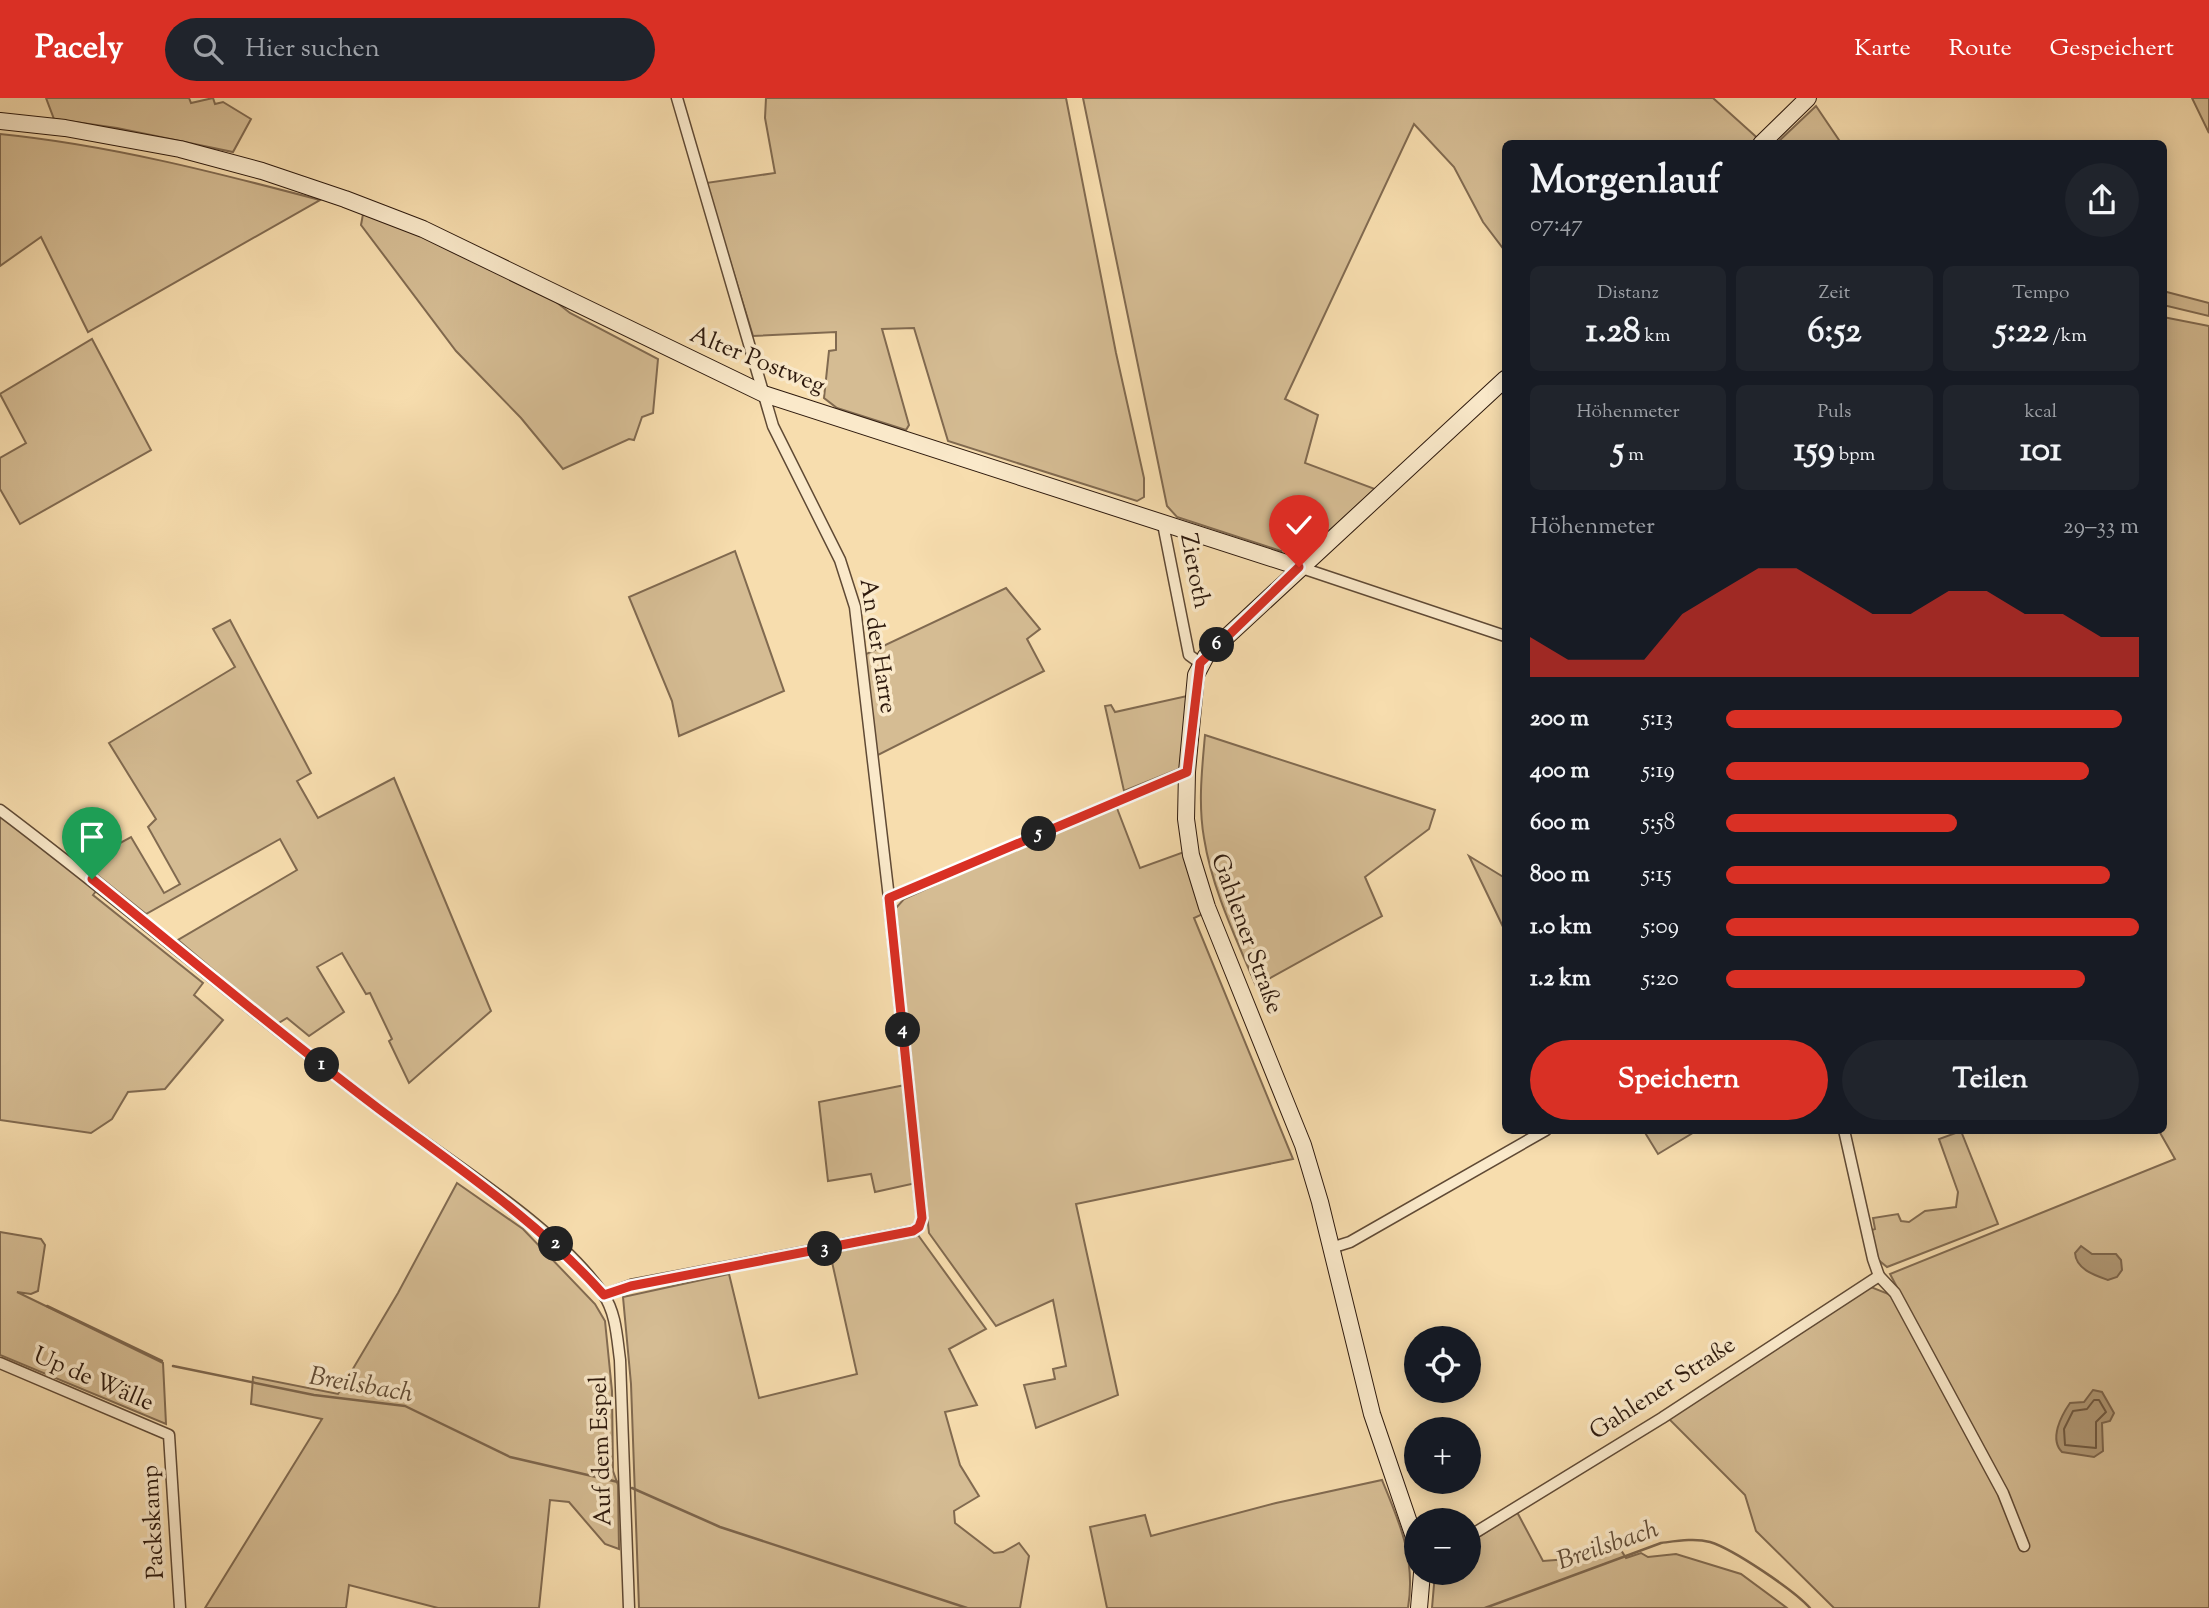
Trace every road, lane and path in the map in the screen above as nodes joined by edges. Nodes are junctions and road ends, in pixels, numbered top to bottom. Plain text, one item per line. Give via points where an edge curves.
1 (677, 98) edge
2 (1808, 98) edge
3 (0, 121) edge
4 (1764, 140) edge
5 (1502, 382) edge
6 (764, 394) junction
7 (1163, 524) junction
8 (1299, 567) junction
9 (1502, 635) edge
10 (1200, 663) junction
11 (1187, 772) junction
12 (0, 810) edge
13 (889, 898) junction
14 (1539, 1134) edge
15 (1845, 1134) edge
16 (1331, 1248) junction
17 (1879, 1276) junction
18 (604, 1295) junction
19 (0, 1363) edge
20 (169, 1435) joint
21 (1404, 1508) edge
22 (1481, 1529) edge
23 (2024, 1546) dead end
24 (1421, 1585) edge
25 (180, 1608) edge
26 (629, 1608) edge
27 (1419, 1608) edge

1 - 6 street, An der Harre
2 - 4 main road
3 - 6 main road, Alter Postweg via 180,149 345,199 423,229
5 - 8 main road
6 - 7 main road, Alter Postweg
6 - 13 street, An der Harre via 779,443 840,560 855,607
7 - 8 main road, Alter Postweg
7 - 10 street, Zieroth via 1189,655
8 - 9 street, Alter Postweg
8 - 10 main road
10 - 11 main road, Gahlener Straße
11 - 13 street
11 - 16 main road, Gahlener Straße via 1191,855 1207,907 1303,1145
12 - 18 street, Auf dem Espel via 303,1051 522,1215 567,1254
13 - 18 street, An der Harre via 922,1218 919,1227
14 - 16 street via 1350,1242
15 - 17 street
16 - 21 main road, Gahlener Straße via 1372,1414
17 - 22 street, Gahlener Straße
17 - 23 street via 1895,1293 2003,1493
18 - 26 street, Auf dem Espel via 614,1320 620,1360
19 - 20 street, Up de Wälle
20 - 25 street, Packskamp
24 - 27 main road

